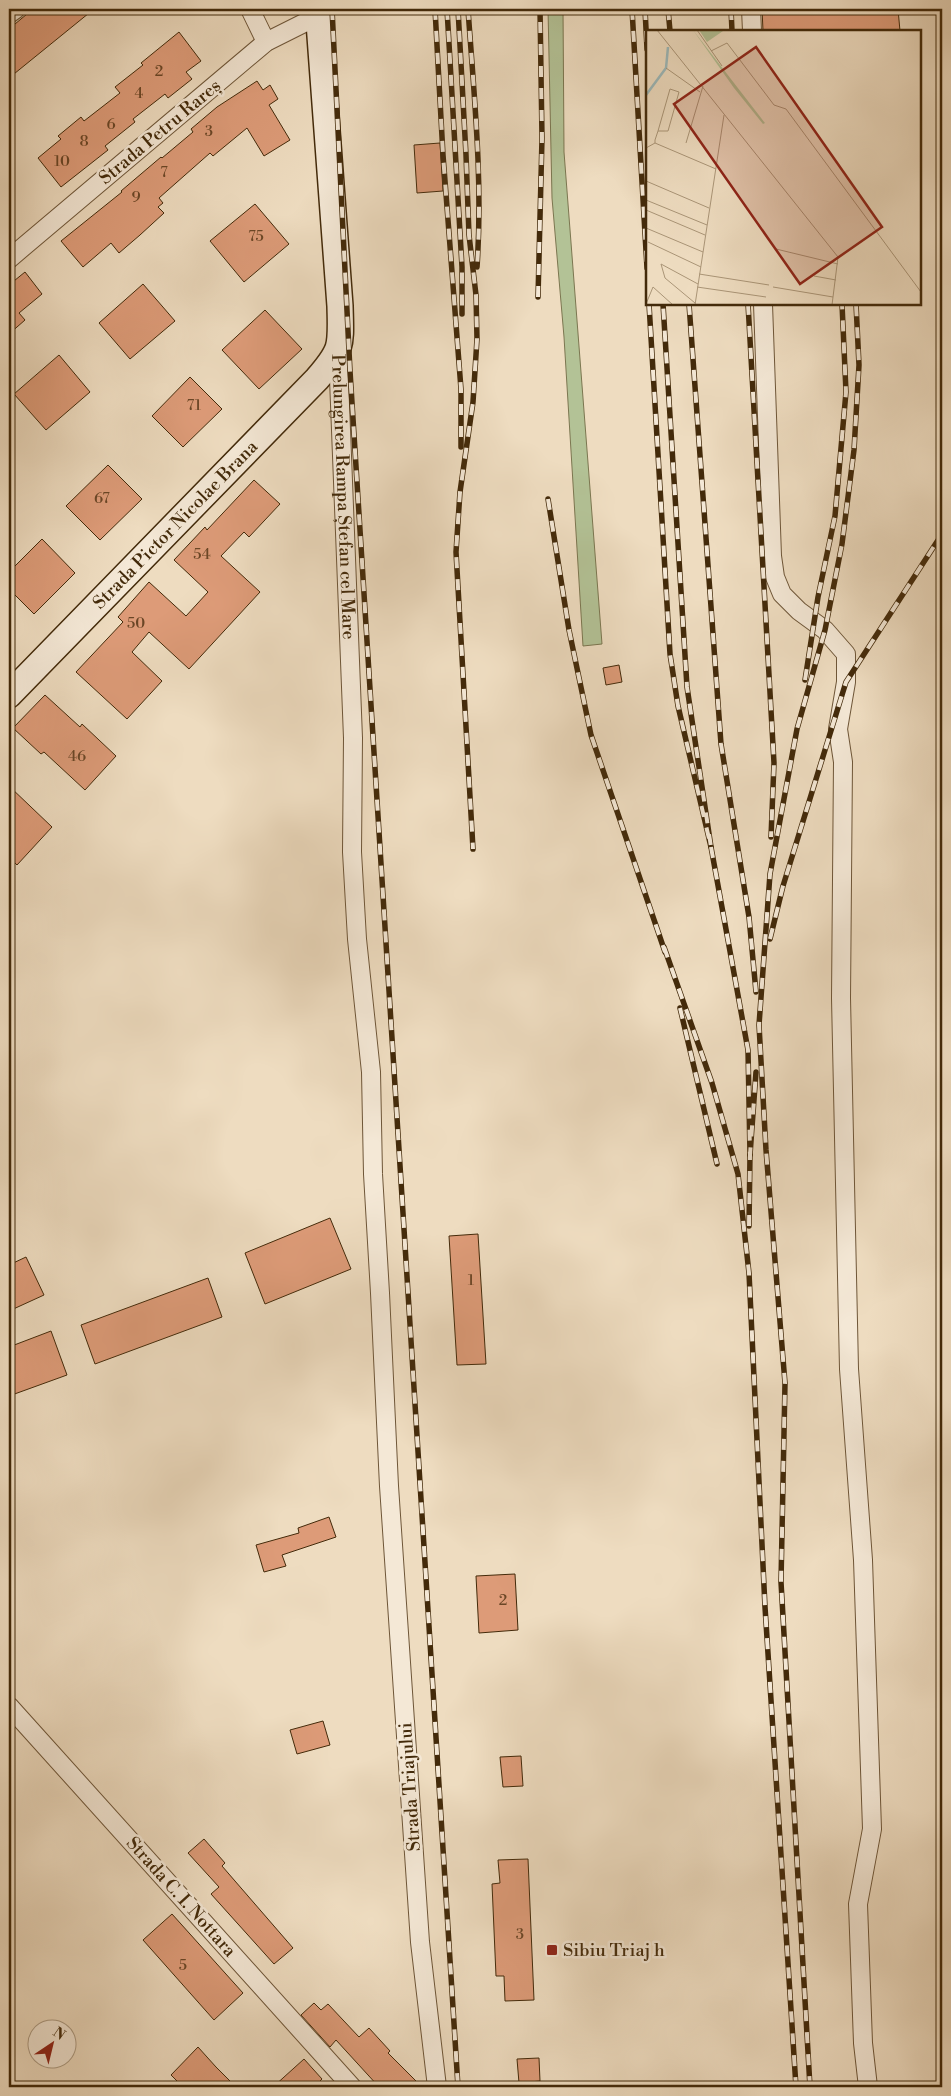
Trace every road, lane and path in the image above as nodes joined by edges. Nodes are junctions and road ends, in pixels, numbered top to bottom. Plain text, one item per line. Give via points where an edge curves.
1 (16, 9) edge
2 (250, 9) edge
3 (751, 9) edge
4 (318, 13) edge
5 (9, 14) edge
6 (752, 30) edge
7 (266, 42) junction
8 (9, 260) edge
9 (762, 305) edge
10 (338, 353) junction
11 (9, 695) edge
12 (389, 1486) joint
13 (9, 1706) edge
14 (352, 2087) edge
15 (437, 2087) edge
16 (868, 2087) edge

1 - 5 street
2 - 7 street
3 - 6 street
4 - 7 street, Strada Petru Rareș
4 - 10 street, Prelungirea Rampa Ștefan cel Mare via 340,306
7 - 8 street, Strada Petru Rareș
9 - 16 street via 775,577 782,594 825,630 846,654 846,682 838,729 842,762 841,998 849,1369 863,1560 872,1829 858,1904 863,2043
10 - 11 street, Strada Pictor Nicolae Brana via 317,379
10 - 12 street, Prelungirea Rampa Ștefan cel Mare via 353,738 352,852 371,1072
12 - 15 street, Strada Triajului via 420,1942
13 - 14 street, Strada C. I. Nottara

